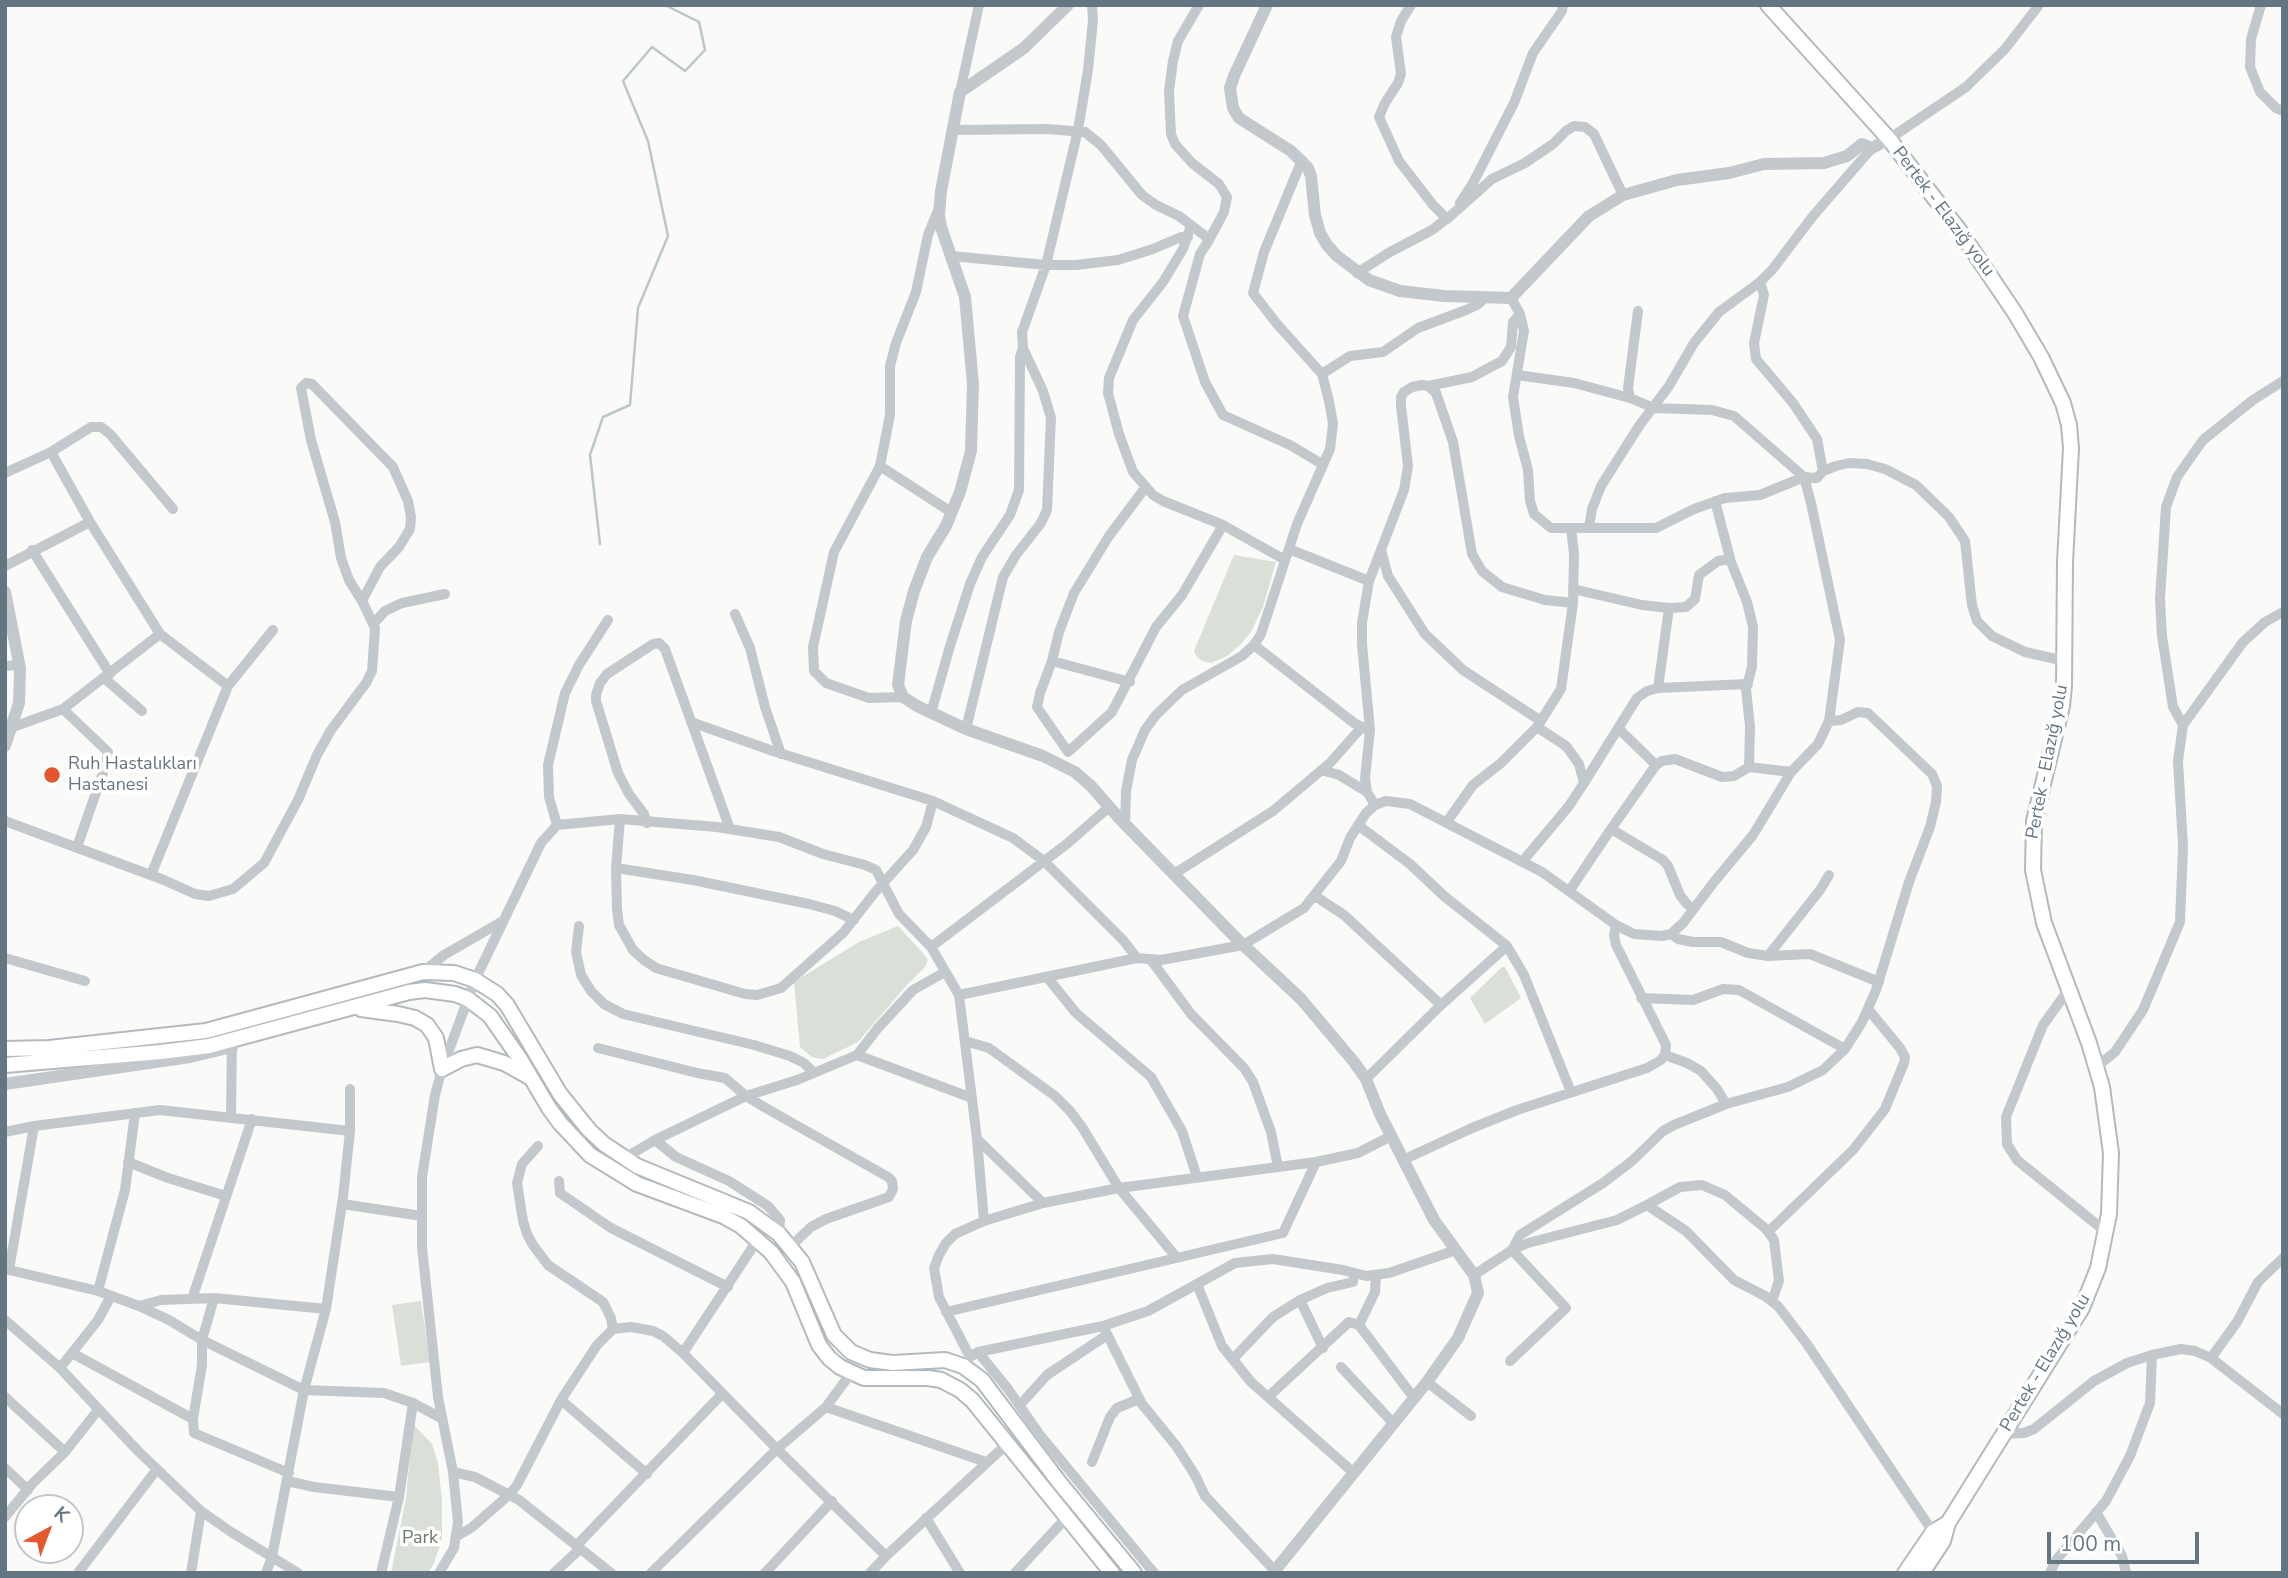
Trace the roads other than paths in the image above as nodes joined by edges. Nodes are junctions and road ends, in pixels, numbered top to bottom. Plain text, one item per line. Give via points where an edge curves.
1 (979, 5) edge
2 (1092, 5) edge
3 (1199, 5) edge
4 (1267, 5) edge
5 (1411, 5) edge
6 (1563, 5) edge
7 (1768, 5) edge
8 (2039, 5) edge
9 (2261, 5) edge
10 (1066, 6) edge
11 (960, 92) junction
12 (2283, 111) edge
13 (953, 130) junction
14 (1079, 130) junction
15 (1889, 139) junction
16 (1872, 148) junction
17 (1302, 160) junction
18 (1623, 195) junction
19 (940, 205) junction
20 (1447, 219) junction
21 (1190, 231) junction
22 (1209, 240) junction
23 (951, 256) junction
24 (1046, 265) junction
25 (1357, 273) junction
26 (1760, 282) junction
27 (1485, 298) junction
28 (1511, 298) junction
29 (1639, 311) dead end
30 (1520, 314) junction
31 (1023, 348) junction
32 (1322, 374) junction
33 (1517, 375) junction
34 (2283, 381) edge
35 (1428, 386) junction
36 (1630, 398) junction
37 (1654, 408) junction
38 (51, 452) junction
39 (1322, 464) junction
40 (880, 466) junction
41 (1823, 471) junction
42 (5, 473) edge
43 (1804, 477) junction
44 (1145, 488) junction
45 (1715, 502) junction
46 (173, 509) dead end
47 (951, 512) junction
48 (90, 522) junction
49 (1223, 525) junction
50 (1589, 527) junction
51 (1571, 528) junction
52 (32, 550) junction
53 (1381, 550) junction
54 (1287, 554) junction
55 (1730, 559) junction
56 (5, 566) edge
57 (1368, 581) junction
58 (1573, 589) junction
59 (5, 592) edge
60 (445, 594) dead end
61 (362, 601) junction
62 (1573, 603) junction
63 (1669, 608) junction
64 (2283, 612) edge
65 (734, 614) dead end
66 (608, 620) dead end
67 (373, 624) junction
68 (273, 630) dead end
69 (160, 634) junction
70 (1254, 645) junction
71 (1052, 661) junction
72 (2065, 661) junction
73 (19, 665) junction
74 (5, 666) edge
75 (107, 676) junction
76 (1130, 682) junction
77 (1748, 684) junction
78 (228, 687) junction
79 (1658, 688) junction
80 (903, 696) junction
81 (63, 709) junction
82 (142, 711) dead end
83 (931, 713) junction
84 (1829, 721) junction
85 (691, 722) junction
86 (1539, 724) junction
87 (2183, 725) junction
88 (13, 727) junction
89 (1618, 728) junction
90 (966, 729) junction
91 (1365, 729) junction
92 (5, 746) edge
93 (1068, 752) junction
94 (781, 754) junction
95 (1656, 765) junction
96 (1062, 766) junction
97 (1749, 767) junction
98 (1321, 770) junction
99 (1791, 772) junction
100 (1584, 783) junction
101 (1367, 792) junction
102 (933, 801) junction
103 (1375, 805) junction
104 (1109, 807) junction
105 (621, 819) junction
106 (5, 821) edge
107 (647, 823) junction
108 (1446, 823) junction
109 (1125, 824) junction
110 (557, 825) junction
111 (1358, 825) junction
112 (730, 829) junction
113 (1611, 829) junction
114 (77, 847) junction
115 (1044, 861) junction
116 (1522, 862) junction
117 (615, 868) junction
118 (1174, 874) junction
119 (151, 875) junction
120 (1829, 875) dead end
121 (883, 882) junction
122 (1570, 890) junction
123 (1315, 896) junction
124 (1693, 909) junction
125 (854, 920) junction
126 (501, 922) junction
127 (1616, 925) junction
128 (579, 926) dead end
129 (1671, 934) junction
130 (1243, 945) junction
131 (1507, 946) junction
132 (931, 947) junction
133 (1768, 956) junction
134 (5, 958) edge
135 (1137, 958) junction
136 (1151, 960) junction
137 (422, 972) junction
138 (945, 972) junction
139 (1047, 977) junction
140 (475, 980) junction
141 (85, 981) dead end
142 (1879, 982) junction
143 (2069, 989) junction
144 (959, 995) junction
145 (1641, 998) junction
146 (468, 999) junction
147 (1441, 1005) junction
148 (356, 1008) junction
149 (1868, 1009) junction
150 (232, 1038) junction
151 (965, 1041) junction
152 (598, 1048) dead end
153 (5, 1049) edge
154 (1845, 1049) junction
155 (857, 1055) junction
156 (1664, 1055) junction
157 (5, 1065) edge
158 (2097, 1066) junction
159 (442, 1069) junction
160 (814, 1073) junction
161 (532, 1078) junction
162 (1366, 1079) junction
163 (5, 1084) edge
164 (350, 1089) dead end
165 (1572, 1092) junction
166 (746, 1096) junction
167 (972, 1097) junction
168 (1726, 1104) junction
169 (135, 1112) junction
170 (231, 1116) junction
171 (252, 1119) junction
172 (34, 1126) junction
173 (350, 1131) junction
174 (5, 1132) edge
175 (1391, 1136) junction
176 (977, 1139) junction
177 (655, 1140) junction
178 (538, 1146) dead end
179 (623, 1159) junction
180 (1403, 1160) junction
181 (128, 1162) junction
182 (1316, 1162) junction
183 (1278, 1167) junction
184 (1197, 1177) junction
185 (559, 1181) dead end
186 (1119, 1188) junction
187 (226, 1196) junction
188 (1042, 1203) junction
189 (342, 1204) junction
190 (1647, 1205) junction
191 (422, 1216) junction
192 (984, 1221) junction
193 (1768, 1232) junction
194 (2106, 1232) junction
195 (779, 1234) junction
196 (758, 1239) junction
197 (790, 1247) junction
198 (1456, 1250) junction
199 (1512, 1250) junction
200 (1177, 1258) junction
201 (2281, 1262) edge
202 (7, 1269) edge
203 (1354, 1273) junction
204 (1376, 1275) junction
205 (1474, 1275) junction
206 (1197, 1284) junction
207 (728, 1287) junction
208 (98, 1291) junction
209 (111, 1296) junction
210 (214, 1298) junction
211 (192, 1299) junction
212 (1300, 1300) junction
213 (1772, 1301) junction
214 (139, 1306) junction
215 (326, 1309) junction
216 (946, 1312) junction
217 (5, 1320) edge
218 (1359, 1325) junction
219 (613, 1329) junction
220 (1105, 1331) junction
221 (202, 1340) junction
222 (1323, 1348) junction
223 (72, 1353) junction
224 (683, 1353) junction
225 (2152, 1355) junction
226 (970, 1358) junction
227 (2211, 1358) junction
228 (1233, 1359) junction
229 (1510, 1362) dead end
230 (1341, 1367) dead end
231 (60, 1368) junction
232 (851, 1373) junction
233 (1427, 1382) junction
234 (952, 1385) junction
235 (304, 1390) junction
236 (722, 1394) junction
237 (5, 1396) edge
238 (1268, 1397) junction
239 (1414, 1398) junction
240 (1139, 1399) junction
241 (561, 1400) junction
242 (413, 1403) junction
243 (1020, 1405) junction
244 (826, 1407) junction
245 (98, 1410) junction
246 (2283, 1414) edge
247 (1471, 1416) dead end
248 (441, 1418) junction
249 (193, 1419) junction
250 (1394, 1424) junction
251 (2004, 1434) junction
252 (1007, 1444) junction
253 (777, 1450) junction
254 (65, 1452) junction
255 (986, 1462) junction
256 (1092, 1462) dead end
257 (5, 1468) edge
258 (157, 1469) junction
259 (453, 1472) junction
260 (1354, 1473) junction
261 (647, 1474) junction
262 (288, 1477) junction
263 (28, 1490) junction
264 (509, 1495) junction
265 (398, 1497) junction
266 (832, 1501) junction
267 (201, 1511) junction
268 (2096, 1512) junction
269 (5, 1517) edge
270 (1067, 1517) junction
271 (926, 1518) junction
272 (1948, 1523) junction
273 (1933, 1532) junction
274 (457, 1536) junction
275 (578, 1548) junction
276 (886, 1556) junction
277 (272, 1557) junction
278 (1274, 1572) edge
279 (78, 1573) edge
280 (191, 1573) edge
281 (267, 1573) edge
282 (298, 1573) edge
283 (381, 1573) edge
284 (439, 1573) edge
285 (554, 1573) edge
286 (611, 1573) edge
287 (652, 1573) edge
288 (765, 1573) edge
289 (870, 1573) edge
290 (960, 1573) edge
291 (1015, 1573) edge
292 (1112, 1573) edge
293 (1134, 1573) edge
294 (1154, 1573) edge
295 (1905, 1573) edge
296 (1922, 1573) edge
297 (2050, 1573) edge
298 (2126, 1573) edge

1 - 11 street
2 - 14 street
3 - 22 street via 1178,41 1169,91 1175,144 1227,197
4 - 17 street via 1234,76 1230,99 1240,118
5 - 20 street via 1396,37 1401,74 1379,117 1399,161
6 - 20 street via 1533,53 1514,103 1473,183
7 - 15 main road, Pertek - Elazığ yolu
8 - 15 street via 2005,49 1966,87
9 - 12 street via 2251,39 2250,67 2260,92
10 - 11 street via 1024,48
11 - 13 street
13 - 14 street
13 - 19 street
14 - 21 street via 1101,145 1142,195
14 - 24 street
15 - 16 street
15 - 72 main road, Pertek - Elazığ yolu via 1982,263 2041,357 2063,403 2071,448
16 - 18 street via 1862,144 1847,156 1824,163 1764,164 1684,178
16 - 26 street
17 - 25 street via 1311,176 1320,233
17 - 32 street via 1264,252 1254,293
18 - 20 street via 1594,134 1574,126 1525,163 1492,179
18 - 28 street via 1589,216
19 - 23 street via 941,227
19 - 40 street via 890,366 890,415
20 - 25 street
21 - 22 street
21 - 24 street via 1118,260
21 - 44 street via 1163,282 1133,320 1108,385 1118,434 1129,464
22 - 39 street via 1200,254 1183,316 1205,382 1223,415
23 - 24 street
23 - 47 street via 965,297 973,384 971,451
24 - 31 street via 1023,332
25 - 27 street via 1400,291
26 - 37 street via 1706,326
26 - 41 street via 1764,295 1754,343 1756,359 1817,439
27 - 28 street
27 - 32 street via 1478,305 1418,328 1383,352 1349,356
28 - 30 street
29 - 36 street
30 - 33 street via 1524,331
30 - 35 street via 1502,361 1472,377
31 - 83 street via 1019,490 1010,515 970,584
31 - 90 street via 1051,418 1046,510 1003,577
32 - 39 street via 1333,424 1330,449
33 - 36 street via 1574,383
33 - 51 street via 1513,397 1534,514 1550,528
34 - 87 street via 2203,440 2177,477 2166,507 2162,636 2173,707
35 - 53 street via 1412,387 1401,397 1408,466 1404,490
35 - 62 street via 1436,393 1452,442 1472,554 1482,570 1502,587
36 - 37 street
37 - 43 street via 1712,410 1734,416
37 - 50 street via 1601,486
38 - 42 street
38 - 46 street via 91,427 106,429
38 - 48 street
39 - 54 street
40 - 47 street
40 - 80 street via 834,552 813,646 814,671 826,683 869,698
41 - 43 street via 1817,478
41 - 72 street via 1849,463 1867,464 1916,485 1949,517 1965,541 1977,621 1992,636 2025,652
43 - 45 street via 1760,495
43 - 84 street via 1839,630
44 - 49 street via 1163,501
44 - 71 street via 1074,593
45 - 50 street via 1656,528
45 - 55 street
47 - 80 street via 927,557 906,621 898,685
48 - 52 street
48 - 69 street
49 - 54 street
49 - 76 street via 1182,594 1156,627
50 - 51 street
51 - 58 street
52 - 56 street
52 - 75 street
53 - 57 street
53 - 86 street via 1388,576 1425,634 1463,670
54 - 57 street
54 - 70 street
55 - 63 street via 1718,561 1699,575 1695,599 1686,607
55 - 77 street via 1753,627
57 - 91 street via 1362,644
58 - 62 street
58 - 63 street
59 - 73 street
60 - 67 street via 402,603
61 - 61 street via 341,558 311,440 301,388 306,383 313,384 393,467 408,501 410,529 380,567
61 - 67 street
62 - 86 street via 1561,689
63 - 79 street
64 - 87 street via 2243,642
65 - 94 street via 750,648
66 - 110 street via 579,665 562,703 548,765
67 - 119 street via 372,671 331,730 264,863 233,889 209,896
68 - 78 street
69 - 75 street
69 - 78 street
70 - 91 street
70 - 109 street via 1182,690 1145,730 1132,760
71 - 76 street
71 - 93 street via 1037,707
72 - 143 main road, Pertek - Elazığ yolu via 2062,706 2039,796 2032,847 2038,900
73 - 74 street
73 - 88 street via 19,704
75 - 81 street
75 - 82 street
76 - 93 street via 1112,712
77 - 79 street
77 - 97 street
78 - 119 street
79 - 89 street via 1637,698
80 - 83 street
81 - 88 street
81 - 114 street via 108,752
83 - 90 street
84 - 99 street via 1818,744
84 - 142 street via 1868,713 1932,774 1937,786 1930,827
85 - 94 street
85 - 107 street via 659,643 607,674 598,688 596,701 618,772
85 - 112 street
86 - 100 street via 1566,746 1579,764
86 - 108 street via 1473,785
87 - 158 street via 2178,761 2183,846 2180,922 2143,1010 2115,1052
88 - 92 street
89 - 95 street
89 - 100 street
90 - 96 street
91 - 98 street
91 - 101 street
93 - 96 street
94 - 102 street
95 - 97 street via 1675,759 1722,776 1734,776
95 - 113 street
96 - 104 street via 1083,779
97 - 99 street
98 - 101 street
98 - 118 street via 1273,811
99 - 124 street via 1753,835
100 - 116 street
101 - 103 street
102 - 115 street via 1013,838
102 - 121 street via 914,850
103 - 108 street via 1386,801 1410,804
103 - 111 street
104 - 109 street
104 - 115 street
105 - 107 street
105 - 110 street
105 - 117 street
106 - 114 street
107 - 112 street
108 - 116 street
109 - 118 street
110 - 126 street via 541,843
111 - 123 street via 1341,861
111 - 131 street
112 - 121 street via 779,837 865,865 876,870
113 - 122 street
113 - 124 street via 1663,860 1680,895
114 - 119 street
115 - 132 street
115 - 135 street
116 - 122 street
117 - 125 street via 810,904
117 - 125 street via 619,925 643,960 745,994 781,988
118 - 130 street
120 - 133 street
121 - 125 street
121 - 132 street via 899,915
122 - 127 street
123 - 130 street via 1304,908
123 - 147 street via 1344,915
124 - 129 street
126 - 137 street
126 - 140 street
127 - 129 street via 1641,936
127 - 145 street via 1616,945
128 - 160 street via 576,953 581,975 604,1003 623,1014 790,1056
129 - 133 street
130 - 136 street
130 - 162 street via 1301,999
131 - 147 street
131 - 165 street via 1524,975
132 - 138 street
133 - 142 street via 1810,954
134 - 141 street
135 - 136 street
135 - 139 street
136 - 183 street via 1191,1014 1253,1082
137 - 140 main road via 454,973
137 - 150 main road
138 - 144 street
138 - 155 street via 913,990
139 - 144 street
139 - 184 street via 1076,1013 1151,1077 1182,1131
140 - 146 street
140 - 179 main road via 507,1005 575,1114
142 - 149 street
143 - 158 main road, Pertek - Elazığ yolu
143 - 194 street via 2042,1025 2006,1117 2007,1144 2017,1160
144 - 151 street
145 - 154 street via 1693,1000 1723,989 1739,990
145 - 156 street via 1666,1045
146 - 148 main road via 425,990
146 - 159 street
146 - 161 main road via 490,1016
147 - 162 street
148 - 150 main road
148 - 159 main road via 415,1018 427,1025 436,1038
149 - 154 street
149 - 193 street via 1905,1057 1885,1109 1853,1150
150 - 153 main road
150 - 157 main road via 183,1050
150 - 163 street via 190,1057
150 - 170 street
151 - 167 street
151 - 186 street via 989,1048 1055,1096 1082,1127
152 - 166 street via 725,1078
154 - 168 street via 1823,1070 1798,1082
155 - 160 street
155 - 167 street
156 - 165 street via 1647,1068
156 - 168 street via 1701,1071
158 - 194 main road, Pertek - Elazığ yolu via 2112,1153
159 - 161 main road via 477,1055
159 - 191 street via 422,1177
160 - 166 street
161 - 196 main road via 560,1124 604,1165 637,1184 723,1216
162 - 175 street
164 - 173 street
165 - 180 street via 1505,1114
166 - 177 street
166 - 197 street via 893,1184 889,1197 825,1219
167 - 176 street
168 - 199 street via 1663,1131 1603,1184 1520,1235
169 - 170 street
169 - 172 street
169 - 181 street
170 - 171 street
171 - 173 street
171 - 187 street
172 - 174 street
172 - 202 street
173 - 189 street
175 - 180 street
175 - 182 street via 1358,1153
176 - 188 street
176 - 192 street
177 - 179 street
177 - 195 street via 676,1157 729,1181 768,1206 780,1220
178 - 219 street via 522,1164 517,1183 527,1234 548,1265 603,1302
179 - 195 main road via 749,1212
180 - 198 street via 1434,1220
181 - 187 street
181 - 208 street
182 - 183 street
182 - 200 street via 1283,1233
183 - 184 street
184 - 186 street
185 - 207 street via 560,1193 578,1207
186 - 188 street
186 - 200 street
187 - 211 street
188 - 192 street
189 - 191 street
189 - 215 street
190 - 193 street via 1680,1187 1702,1185 1725,1195
190 - 199 street via 1617,1220
190 - 213 street via 1686,1231 1734,1280
191 - 248 street
192 - 216 street via 955,1234 939,1255 934,1268
193 - 213 street via 1774,1240 1779,1281
194 - 251 main road, Pertek - Elazığ yolu via 2082,1308
195 - 197 main road
196 - 207 street
196 - 232 main road via 793,1282 819,1345
197 - 226 main road via 802,1262 834,1335 850,1352 882,1362
198 - 204 street
198 - 205 street
199 - 205 street
199 - 229 street via 1566,1308
200 - 216 street
201 - 227 street via 2258,1282
202 - 208 street
203 - 204 street
203 - 206 street via 1273,1258 1235,1263
203 - 212 street via 1353,1282
204 - 218 street via 1376,1292
205 - 233 street via 1478,1293 1458,1338
206 - 220 street
206 - 228 street via 1222,1346
207 - 224 street
208 - 209 street
209 - 214 street
209 - 223 street
210 - 211 street
210 - 215 street
210 - 221 street
211 - 214 street
212 - 222 street
212 - 228 street via 1273,1317
213 - 273 street via 1807,1344
214 - 221 street
215 - 235 street
216 - 226 street
217 - 231 street
218 - 222 street via 1349,1322
218 - 239 street
219 - 224 street via 653,1331
219 - 241 street via 585,1361
220 - 226 street
220 - 240 street
220 - 243 street via 1047,1376
221 - 235 street
221 - 249 street
222 - 238 street
223 - 231 street
223 - 249 street
224 - 236 street
225 - 227 street via 2182,1349
225 - 251 street via 2094,1381 2034,1429
225 - 268 street via 2150,1403 2130,1456
226 - 234 street
226 - 243 street
226 - 293 main road via 1059,1482
227 - 246 street
228 - 238 street
230 - 250 street
231 - 245 street
232 - 234 main road via 880,1380 928,1378
232 - 244 street
233 - 239 street
233 - 247 street
234 - 252 main road via 972,1400
235 - 242 street via 384,1393
235 - 262 street
236 - 253 street
236 - 261 street
237 - 254 street
238 - 260 street
239 - 250 street
240 - 256 street via 1110,1417
240 - 278 street via 1177,1447 1205,1496
241 - 261 street
241 - 264 street
242 - 248 street
242 - 265 street
243 - 294 street
244 - 253 street
244 - 255 street
245 - 254 street
245 - 258 street
248 - 259 street
249 - 262 street via 197,1436
250 - 260 street
251 - 272 main road, Pertek - Elazığ yolu
252 - 255 street
252 - 270 main road
253 - 266 street
253 - 287 street
254 - 263 street
255 - 271 street
257 - 263 street
258 - 267 street
258 - 279 street
259 - 264 street via 466,1473
259 - 274 street
260 - 278 street
261 - 275 street
262 - 265 street via 314,1487
262 - 277 street
263 - 269 street
264 - 274 street
264 - 275 street
265 - 283 street
266 - 276 street
266 - 288 street
267 - 277 street
267 - 280 street
268 - 297 street
268 - 298 street via 2122,1556
270 - 291 street
270 - 292 main road
271 - 276 street
271 - 290 street
272 - 273 main road, Pertek - Elazığ yolu
272 - 296 main road, Pertek - Elazığ yolu via 1943,1541
273 - 295 main road, Pertek - Elazığ yolu
274 - 284 street
275 - 285 street
275 - 286 street
276 - 289 street
277 - 281 street
277 - 282 street

